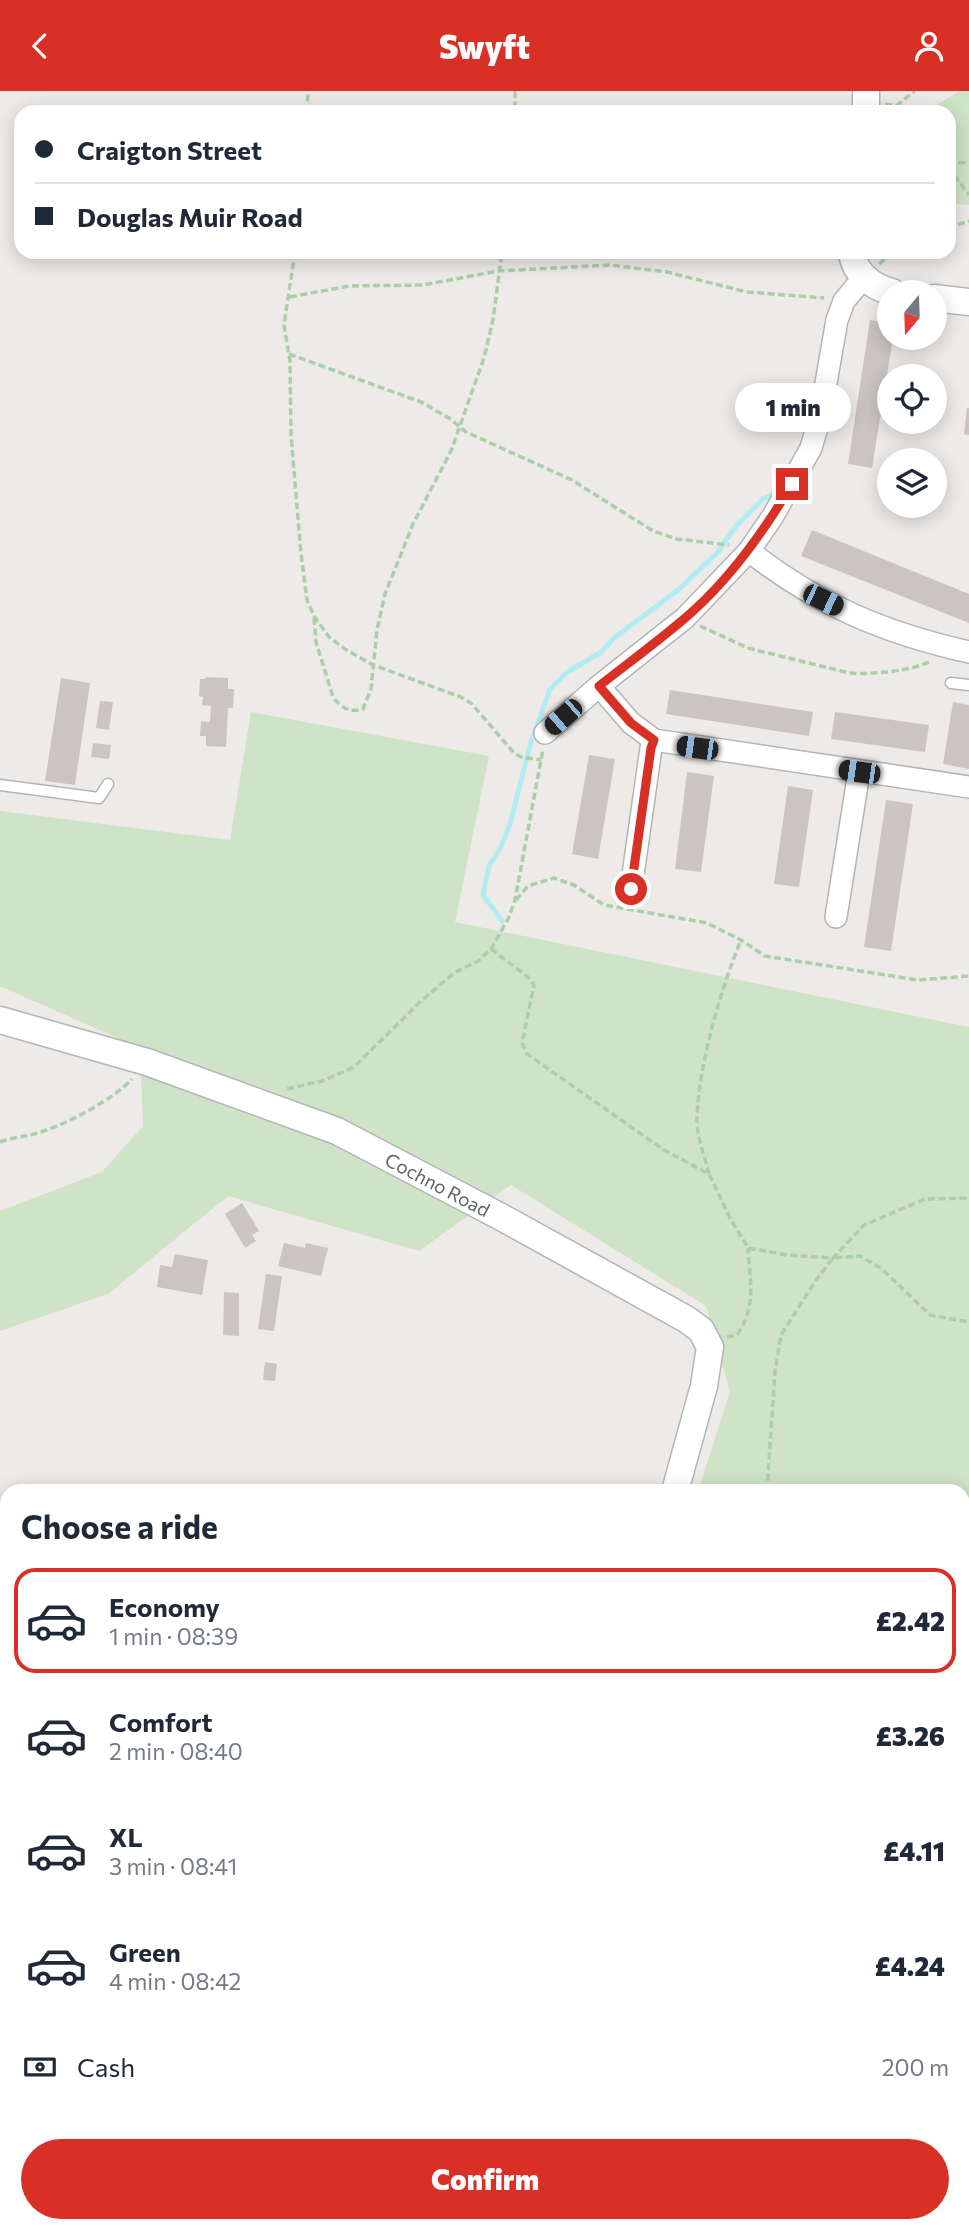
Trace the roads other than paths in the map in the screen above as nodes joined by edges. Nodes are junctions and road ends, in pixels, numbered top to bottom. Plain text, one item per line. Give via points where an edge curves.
1 (854, 259) edge
2 (863, 277) junction
3 (877, 286) edge
4 (947, 299) edge
5 (969, 302) edge
6 (741, 548) junction
7 (969, 653) edge
8 (951, 683) dead end
9 (969, 685) edge
10 (599, 686) junction
11 (545, 733) road end
12 (654, 740) junction
13 (859, 772) junction
14 (108, 784) dead end
15 (0, 785) edge
16 (969, 787) edge
17 (631, 889) dead end
18 (836, 917) dead end
19 (0, 1020) edge
20 (677, 1484) edge

1 - 2 street
2 - 3 street
2 - 6 street via 844,301 837,320 811,448 779,507
4 - 5 street
6 - 7 street via 786,580 845,611 894,632
6 - 10 street via 685,618
8 - 9 lane
10 - 11 street
10 - 12 street via 631,723
12 - 13 street
12 - 17 street
13 - 16 street
13 - 18 street
14 - 15 lane via 99,798
19 - 20 street, Cochno Road via 147,1062 337,1131 686,1319 701,1330 710,1354

